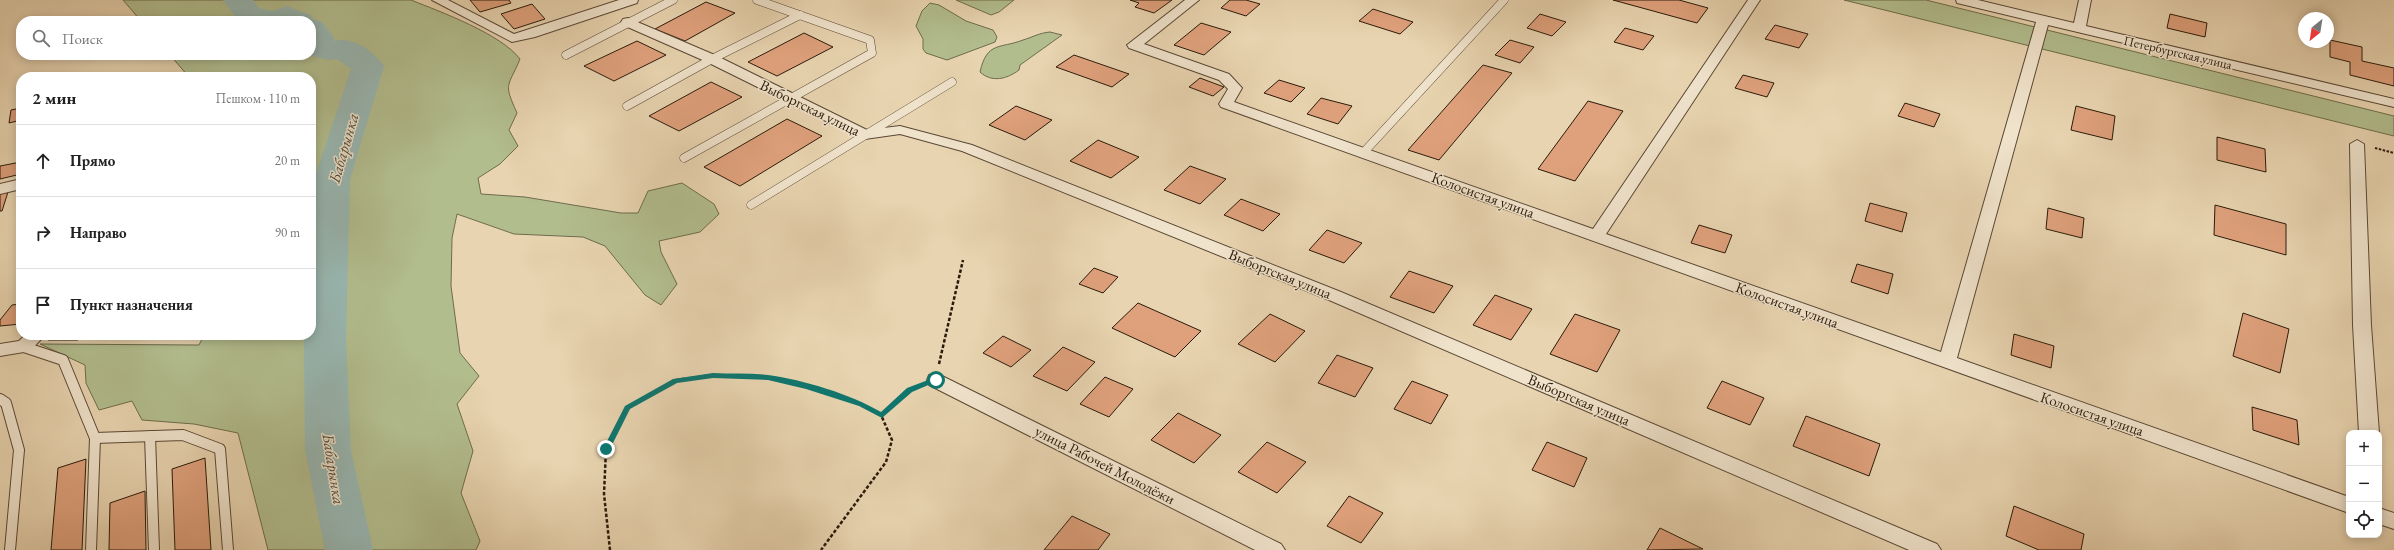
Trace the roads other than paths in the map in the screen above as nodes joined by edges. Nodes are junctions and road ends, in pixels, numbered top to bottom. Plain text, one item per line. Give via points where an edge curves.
1 (438, 0) edge
2 (632, 0) edge
3 (673, 0) edge
4 (757, 0) edge
5 (1193, 0) edge
6 (1504, 0) edge
7 (1754, 0) edge
8 (1962, 0) edge
9 (2085, 0) edge
10 (800, 15) junction
11 (2043, 20) junction
12 (628, 22) junction
13 (2079, 29) junction
14 (566, 55) dead end
15 (712, 59) junction
16 (952, 82) dead end
17 (791, 98) junction
18 (2394, 103) edge
19 (627, 106) dead end
20 (865, 135) junction
21 (2357, 144) dead end
22 (1364, 152) junction
23 (684, 158) dead end
24 (16, 185) edge
25 (0, 189) edge
26 (751, 205) dead end
27 (1596, 236) junction
28 (30, 341) edge
29 (0, 350) edge
30 (1947, 363) junction
31 (936, 380) road end
32 (0, 399) edge
33 (2369, 430) edge
34 (150, 436) junction
35 (96, 438) junction
36 (2346, 504) edge
37 (2382, 517) edge
38 (2394, 521) edge
39 (10, 550) edge
40 (91, 550) edge
41 (154, 550) edge
42 (228, 550) edge
43 (1274, 550) edge
44 (1930, 550) edge

1 - 2 street via 512,38
3 - 12 lane
4 - 10 lane
5 - 22 street, Колосистая улица via 1134,45 1224,77 1235,88 1226,104
6 - 22 lane
7 - 27 street
8 - 11 street, Петербургская улица
9 - 13 street
10 - 15 lane
10 - 17 lane via 870,40 872,53
11 - 13 street, Петербургская улица
11 - 30 street
12 - 14 lane
12 - 15 street, Выборгская улица
13 - 18 street, Петербургская улица
15 - 17 street, Выборгская улица
15 - 19 lane
16 - 20 lane
17 - 20 street, Выборгская улица
17 - 23 lane
20 - 26 lane
20 - 44 street, Выборгская улица via 900,130 966,148 1335,296
21 - 33 street via 2362,325
22 - 27 street, Колосистая улица
24 - 25 street
27 - 30 street, Колосистая улица
28 - 29 street
28 - 35 lane via 63,360
30 - 36 street, Колосистая улица
31 - 43 street, улица Рабочей Молодёжи
32 - 39 lane via 6,403 19,450
34 - 35 lane
34 - 41 lane
34 - 42 lane via 183,435 220,449
35 - 40 lane
37 - 38 street

